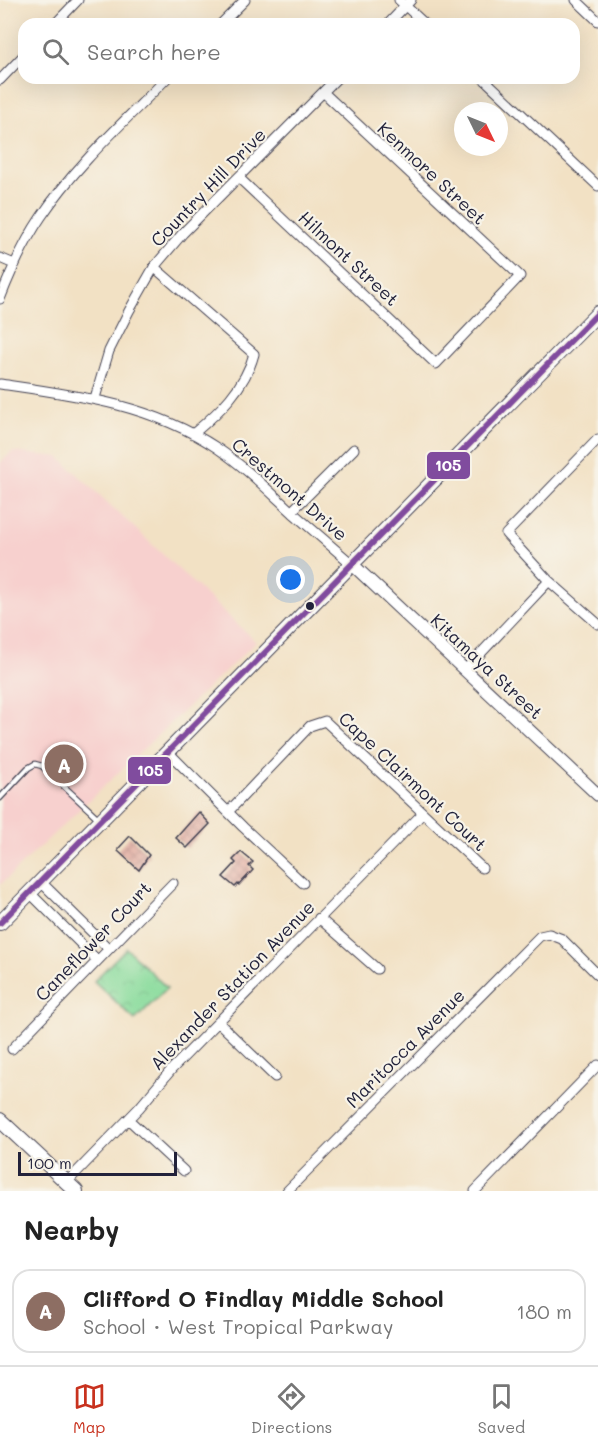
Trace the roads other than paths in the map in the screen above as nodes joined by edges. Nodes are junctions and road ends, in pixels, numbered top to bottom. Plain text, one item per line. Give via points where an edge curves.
1 (78, 0) edge
2 (245, 0) edge
3 (576, 0) edge
4 (405, 2) edge
5 (61, 18) edge
6 (227, 18) edge
7 (393, 18) edge
8 (420, 18) edge
9 (598, 21) edge
10 (18, 61) edge
11 (0, 80) edge
12 (162, 84) edge
13 (331, 84) edge
14 (489, 84) edge
15 (323, 92) junction
16 (239, 178) junction
17 (598, 186) edge
18 (0, 258) edge
19 (14, 264) junction
20 (154, 267) junction
21 (0, 299) edge
22 (598, 313) edge
23 (435, 364) joint
24 (0, 384) edge
25 (95, 398) junction
26 (193, 434) junction
27 (598, 439) edge
28 (354, 449) dead end
29 (292, 511) junction
30 (352, 564) junction
31 (549, 581) junction
32 (597, 621) edge
33 (465, 670) junction
34 (168, 752) junction
35 (598, 795) edge
36 (0, 798) edge
37 (228, 812) junction
38 (423, 813) junction
39 (101, 820) junction
40 (482, 868) dead end
41 (41, 882) junction
42 (173, 883) dead end
43 (303, 883) dead end
44 (30, 893) junction
45 (2, 916) edge
46 (319, 918) junction
47 (109, 949) junction
48 (97, 960) junction
49 (377, 969) dead end
50 (598, 975) edge
51 (218, 1022) junction
52 (12, 1048) dead end
53 (598, 1065) edge
54 (275, 1077) dead end
55 (128, 1119) junction
56 (0, 1120) edge
57 (184, 1171) dead end
58 (71, 1187) edge
59 (287, 1191) edge
60 (474, 1191) edge

1 - 5 street
2 - 6 street
3 - 9 street
4 - 7 street
4 - 8 street
10 - 11 street
12 - 19 street via 66,184 40,218
13 - 15 street, Country Hill Drive
14 - 17 street
15 - 16 street, Country Hill Drive
15 - 23 street, Kenmore Street via 520,276
16 - 20 street, Country Hill Drive
16 - 23 street, Hilmont Street
18 - 19 street
19 - 21 street
20 - 25 street, Country Hill Drive via 109,351
20 - 26 street via 254,354 240,386
22 - 30 main road
24 - 25 street, Crestmont Drive
25 - 26 street, Crestmont Drive via 138,410
26 - 29 street, Crestmont Drive via 243,467
27 - 31 street via 506,534
28 - 29 street
29 - 30 street, Crestmont Drive
30 - 33 street, Kitamaya Street
30 - 34 main road
31 - 32 street
31 - 33 street
33 - 35 street, Kitamaya Street
34 - 37 street
34 - 39 main road
36 - 39 lane via 35,764 42,766
37 - 38 street, Cape Clairmont Court via 310,726 325,721
37 - 43 street
38 - 40 street, Cape Clairmont Court
38 - 46 street, Alexander Station Avenue
39 - 41 main road
41 - 44 main road
41 - 47 street
42 - 47 street, Caneflower Court
44 - 45 main road
44 - 48 street
46 - 49 street
46 - 51 street, Alexander Station Avenue
47 - 48 street, Caneflower Court
48 - 52 street, Caneflower Court
50 - 59 street, Maritocca Avenue via 562,939 549,934 540,936
51 - 54 street
51 - 55 street, Alexander Station Avenue
53 - 60 street
55 - 57 street
55 - 58 street, Alexander Station Avenue
56 - 58 main road

